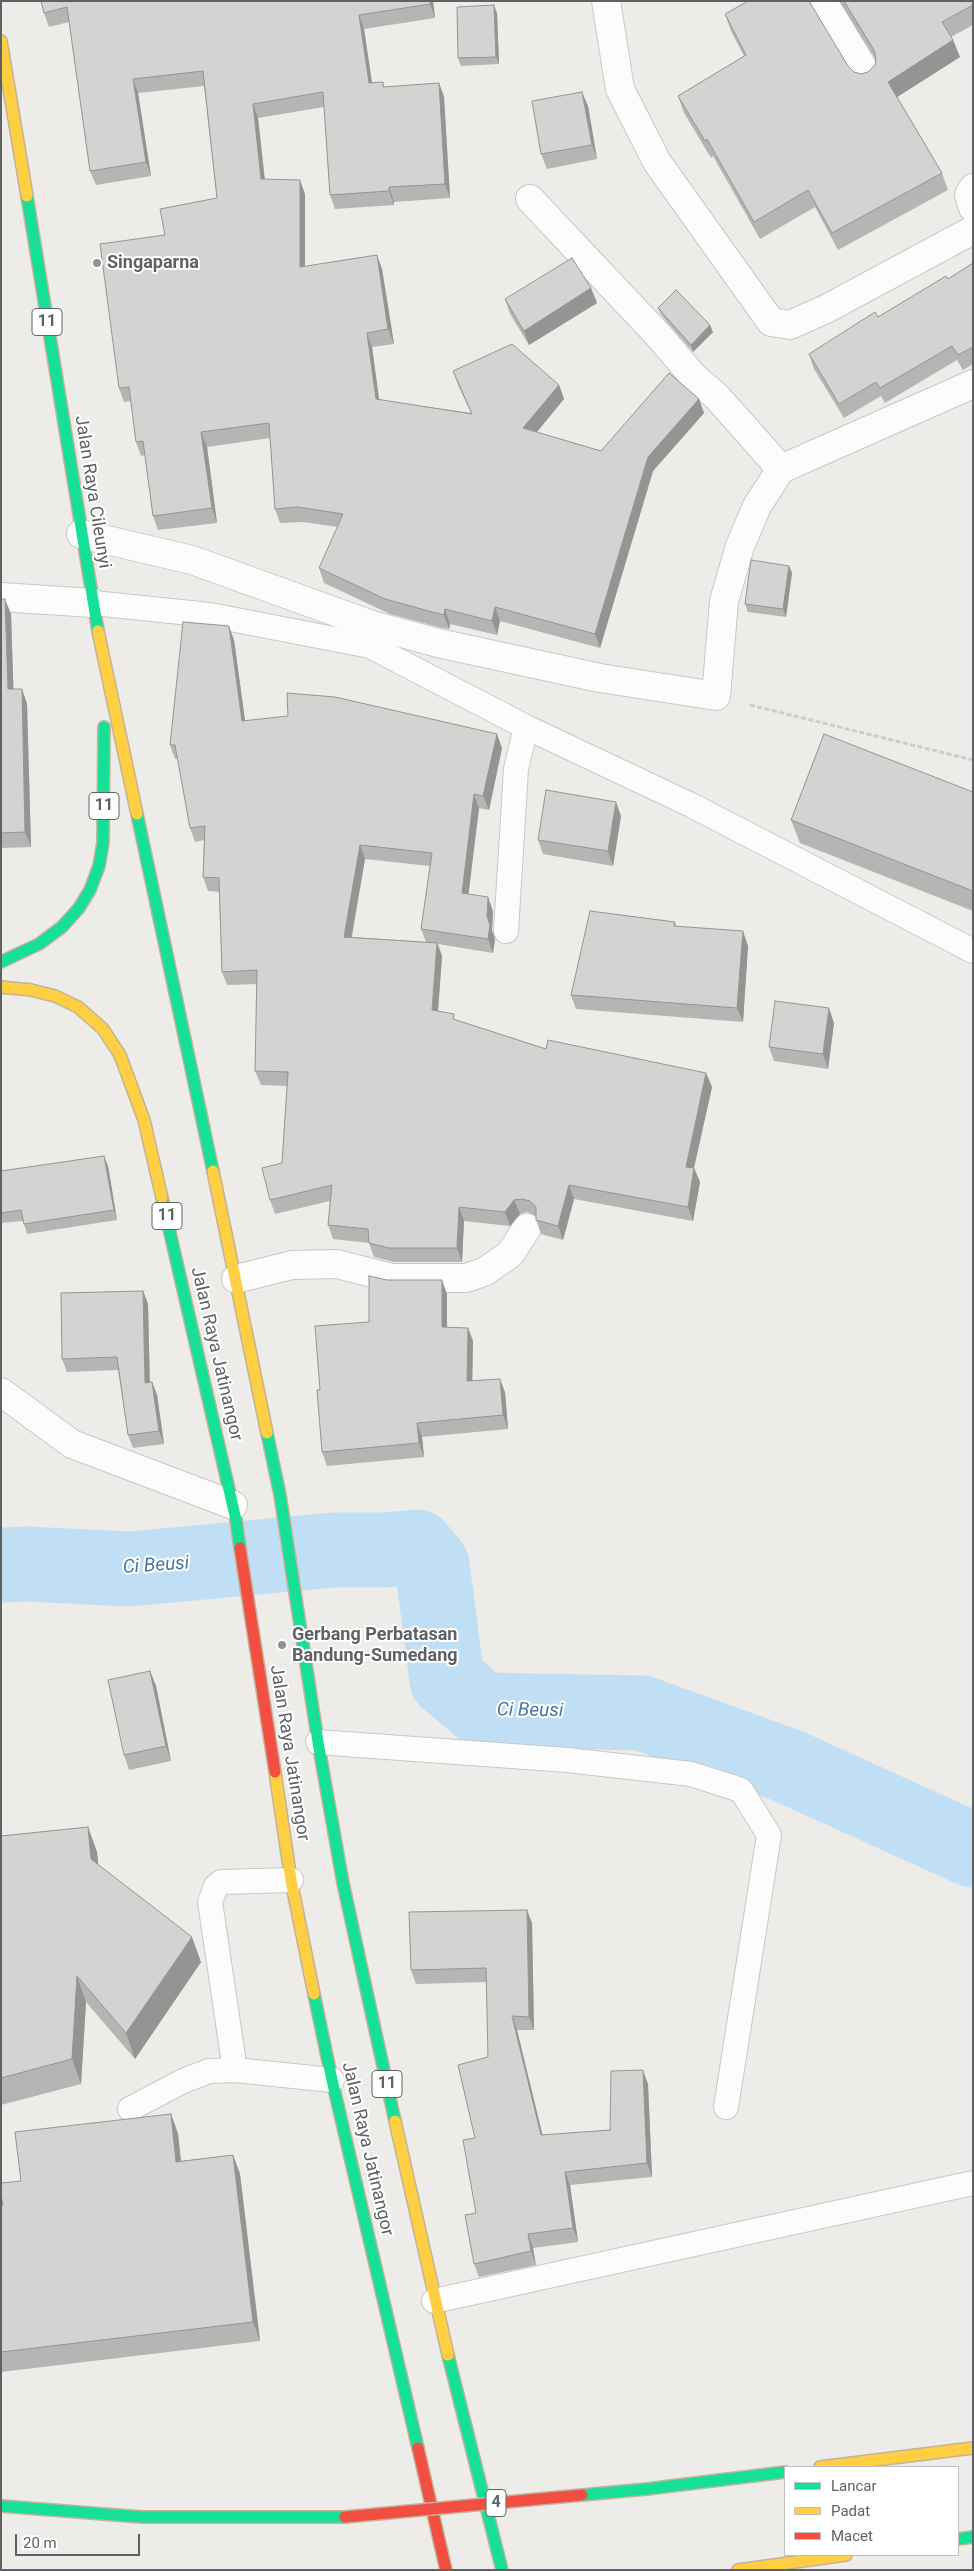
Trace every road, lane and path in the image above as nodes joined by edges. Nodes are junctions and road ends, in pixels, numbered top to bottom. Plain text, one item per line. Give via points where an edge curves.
1 (606, 1) edge
2 (823, 1) edge
3 (1, 42) edge
4 (867, 75) edge
5 (10, 142) edge
6 (973, 188) edge
7 (530, 199) dead end
8 (973, 208) edge
9 (973, 230) edge
10 (973, 384) edge
11 (781, 469) junction
12 (82, 534) junction
13 (1, 598) edge
14 (93, 603) junction
15 (716, 696) junction
16 (526, 727) junction
17 (973, 760) edge
18 (506, 931) dead end
19 (165, 945) joint
20 (973, 951) edge
21 (1, 962) edge
22 (1, 987) edge
23 (528, 1228) dead end
24 (236, 1279) junction
25 (1, 1392) edge
26 (234, 1513) junction
27 (318, 1742) junction
28 (291, 1880) junction
29 (235, 2070) junction
30 (332, 2080) junction
31 (726, 2107) dead end
32 (130, 2110) dead end
33 (973, 2183) edge
34 (434, 2301) junction
35 (973, 2448) edge
36 (828, 2466) edge
37 (784, 2472) edge
38 (1, 2506) edge
39 (973, 2537) edge
40 (959, 2539) edge
41 (839, 2556) edge
42 (446, 2570) edge
43 (502, 2570) edge
44 (738, 2570) edge

1 - 9 street via 620,89 653,154 771,322 790,325 826,309
2 - 4 street
3 - 5 highway, Jalan Raya Cileunyi / 11
5 - 12 highway, Jalan Raya Cileunyi / 11
6 - 8 street via 969,195
7 - 11 street
10 - 11 street
11 - 15 street via 757,506 740,546 724,601
12 - 14 highway, Jalan Raya Cileunyi / 11
12 - 15 street via 192,560 372,625 438,643 600,678
13 - 14 street
14 - 16 lane via 210,615 370,646
14 - 19 highway, Jalan Raya Cileunyi / 11
14 - 21 highway, 11 via 105,761 103,843 99,866 90,890 62,927 39,944
15 - 17 path
16 - 18 lane via 516,769
16 - 20 lane via 691,805
19 - 24 highway, Jalan Raya Jatinangor / 11
22 - 26 highway, Jalan Raya Jatinangor / 11 via 55,996 78,1007 103,1029 120,1055 138,1102 156,1170
23 - 24 street via 510,1254 484,1272 466,1278 392,1278 337,1264 292,1265
24 - 27 highway, Jalan Raya Jatinangor / 11 via 280,1495
25 - 26 street via 72,1444
26 - 28 highway, Jalan Raya Jatinangor / 11
27 - 31 lane via 567,1760 682,1773 741,1790 769,1835
27 - 34 highway, Jalan Raya Jatinangor / 11 via 343,1883
28 - 29 lane via 221,1882 210,1902
28 - 30 highway, Jalan Raya Jatinangor / 11
29 - 30 lane
29 - 32 lane via 210,2071 183,2081
30 - 42 highway, Jalan Raya Jatinangor / 11
33 - 34 lane
34 - 43 highway, Jalan Raya Jatinangor / 11
35 - 36 highway
37 - 38 highway, 4, bridge via 646,2489 345,2517 142,2517
39 - 40 highway
41 - 44 highway

